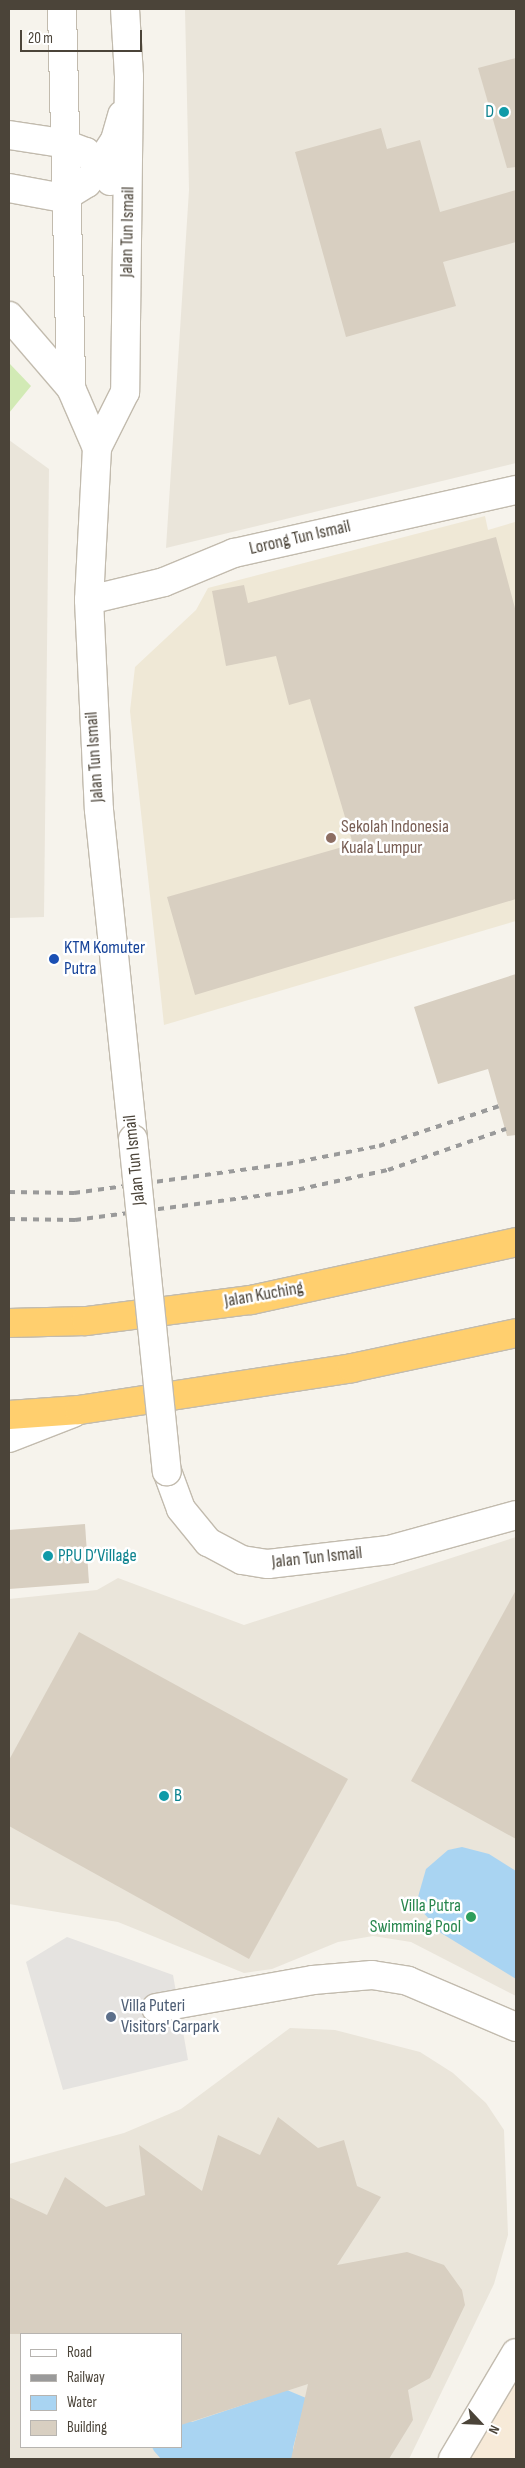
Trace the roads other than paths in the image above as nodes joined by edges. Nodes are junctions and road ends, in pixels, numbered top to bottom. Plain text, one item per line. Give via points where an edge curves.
1 (62, 9) edge
2 (125, 9) edge
3 (129, 77) junction
4 (9, 135) edge
5 (62, 143) junction
6 (100, 165) junction
7 (9, 188) edge
8 (63, 198) junction
9 (129, 236) junction
10 (9, 316) edge
11 (71, 388) junction
12 (97, 448) junction
13 (516, 490) edge
14 (89, 600) junction
15 (516, 1242) edge
16 (9, 1323) edge
17 (516, 1333) edge
18 (79, 1410) junction
19 (9, 1415) edge
20 (9, 1438) edge
21 (516, 1514) edge
22 (156, 2008) dead end
23 (516, 2027) edge
24 (516, 2352) edge
25 (452, 2459) edge

1 - 5 street, Jalan Tun Ismail
2 - 3 street, Jalan Tun Ismail
3 - 6 street via 115,140
3 - 9 street, Jalan Tun Ismail
4 - 5 street
5 - 6 street via 86,152
5 - 8 street, Jalan Tun Ismail
6 - 8 street via 87,183
6 - 9 street via 112,184
7 - 8 street
8 - 11 street, Jalan Tun Ismail
9 - 12 street, Jalan Tun Ismail via 125,392
10 - 11 street
11 - 12 street, Jalan Tun Ismail
12 - 14 street, Jalan Tun Ismail
13 - 14 street, Lorong Tun Ismail via 234,553 164,582
14 - 21 street, Jalan Tun Ismail, bridge via 99,810 167,1471 181,1509 208,1542 242,1560 268,1564 389,1550
15 - 16 highway, Jalan Kuching via 251,1300 86,1321
17 - 18 highway via 352,1368
18 - 19 highway
18 - 20 street
22 - 23 street via 313,1980 372,1975 408,1981
24 - 25 street

